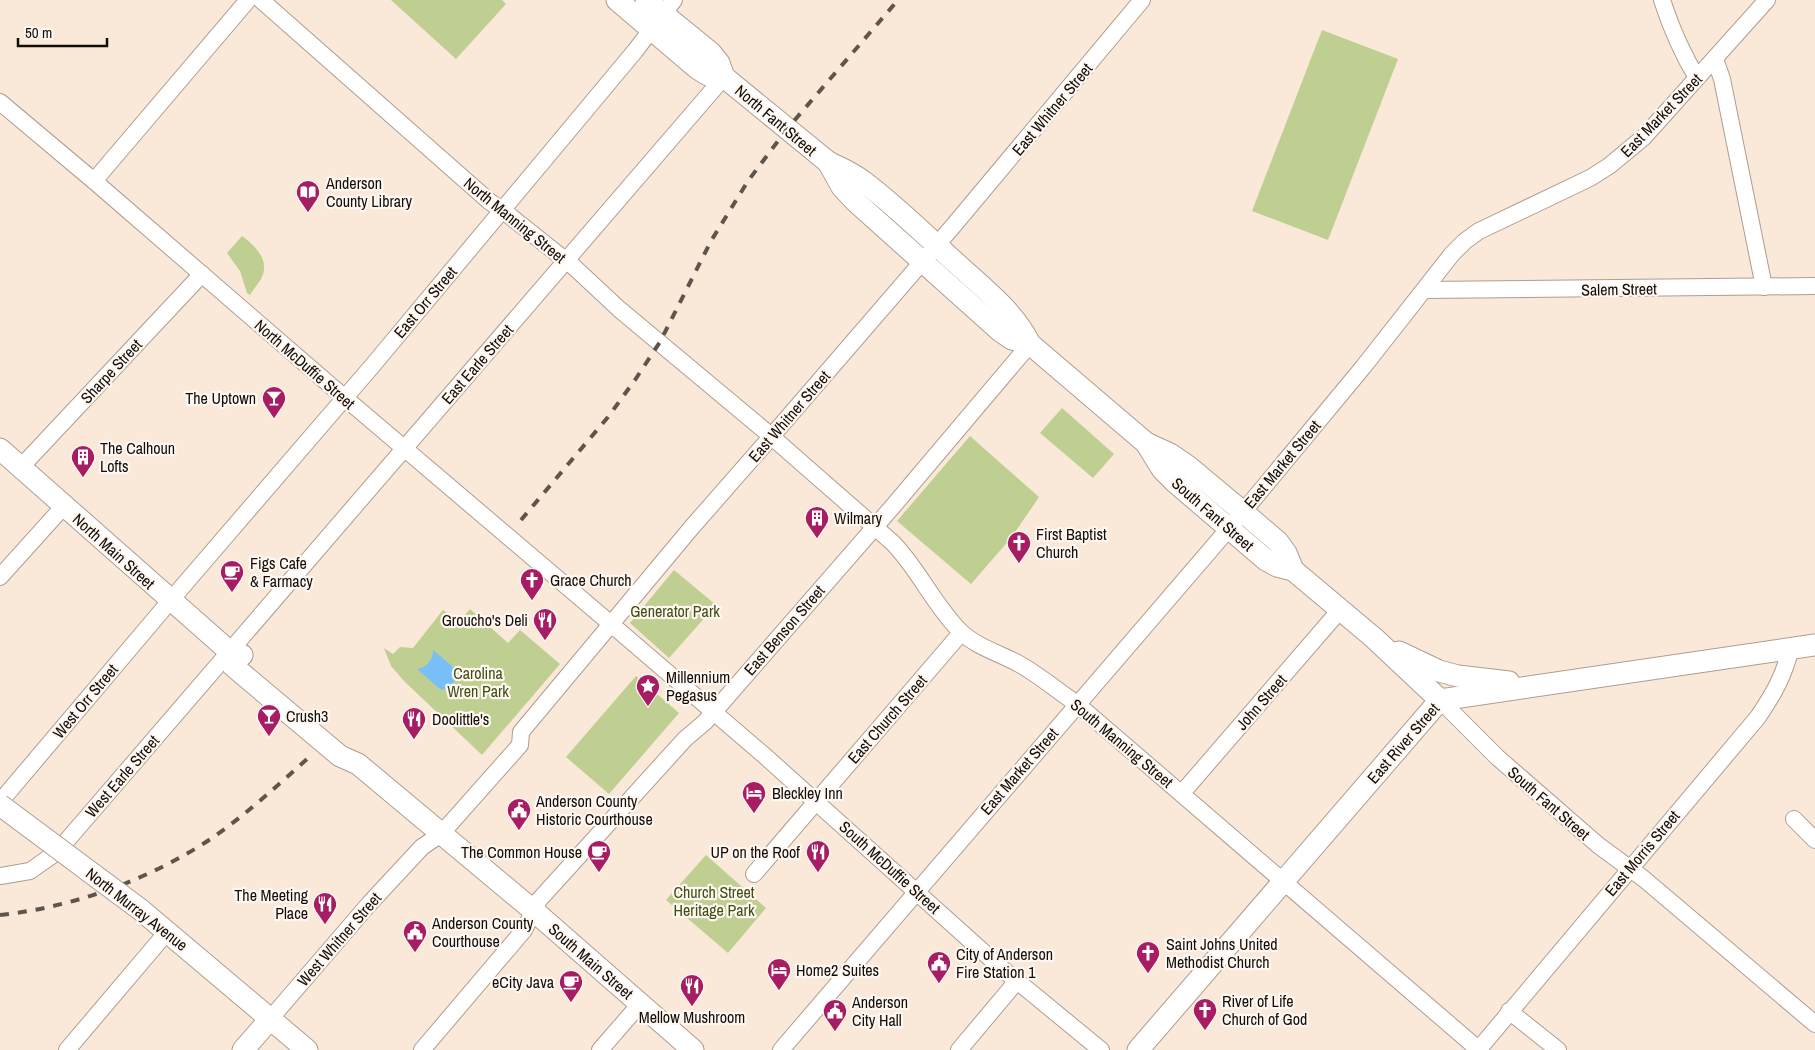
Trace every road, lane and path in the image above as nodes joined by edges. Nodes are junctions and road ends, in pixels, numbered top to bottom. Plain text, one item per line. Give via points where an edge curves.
1 (248, 0) edge
2 (261, 0) edge
3 (618, 0) edge
4 (646, 0) edge
5 (1142, 0) edge
6 (1662, 0) edge
7 (1767, 0) edge
8 (663, 14) edge
9 (1714, 59) junction
10 (724, 77) junction
11 (1697, 78) junction
12 (0, 102) edge
13 (828, 162) junction
14 (94, 181) junction
15 (502, 209) junction
16 (936, 245) junction
17 (566, 261) junction
18 (922, 261) junction
19 (202, 274) junction
20 (1815, 286) edge
21 (1764, 287) junction
22 (1424, 290) junction
23 (1030, 344) junction
24 (345, 398) junction
25 (771, 437) junction
26 (1146, 443) junction
27 (405, 448) junction
28 (0, 449) edge
29 (20, 467) junction
30 (64, 506) junction
31 (1243, 512) junction
32 (873, 526) junction
33 (1229, 528) junction
34 (1293, 570) junction
35 (0, 577) edge
36 (170, 601) junction
37 (1340, 610) junction
38 (611, 624) junction
39 (961, 633) junction
40 (1374, 638) junction
41 (1815, 645) edge
42 (1791, 648) junction
43 (229, 651) junction
44 (1539, 684) junction
45 (1440, 700) junction
46 (1077, 704) junction
47 (713, 712) junction
48 (1182, 793) junction
49 (816, 802) junction
50 (0, 803) edge
51 (1794, 819) dead end
52 (441, 834) junction
53 (1815, 840) edge
54 (1628, 869) junction
55 (754, 874) dead end
56 (0, 876) edge
57 (1283, 882) junction
58 (916, 891) junction
59 (534, 911) junction
60 (167, 932) junction
61 (1017, 981) junction
62 (640, 1004) junction
63 (1509, 1012) junction
64 (271, 1018) junction
65 (1815, 1024) edge
66 (67, 1050) edge
67 (243, 1050) edge
68 (308, 1050) edge
69 (422, 1050) edge
70 (600, 1050) edge
71 (693, 1050) edge
72 (781, 1050) edge
73 (960, 1050) edge
74 (1101, 1050) edge
75 (1138, 1050) edge
76 (1478, 1050) edge
77 (1558, 1050) edge

1 - 14 street
2 - 15 street, North Manning Street via 483,196
3 - 8 main road, North Fant Street
4 - 8 main road, North Fant Street
5 - 16 street, East Whitner Street
6 - 11 street via 1670,25
7 - 9 street, East Market Street
8 - 10 main road, North Fant Street via 698,70
8 - 15 street, East Orr Street
9 - 11 street, East Market Street
9 - 21 street via 1722,79
10 - 13 main road, North Fant Street
10 - 17 street, East Earle Street
11 - 22 street, East Market Street via 1626,153 1590,178 1479,231 1452,254
12 - 14 street, North McDuffie Street
13 - 16 main road, North Fant Street via 864,182
13 - 18 main road, North Fant Street via 842,187 856,202
14 - 19 street, North McDuffie Street
15 - 17 street, North Manning Street
15 - 24 street, East Orr Street
16 - 18 street, East Whitner Street
16 - 23 main road, South Fant Street via 1011,314
17 - 25 street, North Manning Street
17 - 27 street, East Earle Street
18 - 23 main road, South Fant Street via 999,330 1012,339
18 - 25 street, East Whitner Street
19 - 24 street, North McDuffie Street
19 - 29 street, Sharpe Street
20 - 21 street, Salem Street
21 - 22 street, Salem Street
22 - 31 street, East Market Street
23 - 26 main road, South Fant Street
23 - 32 street, East Benson Street
24 - 27 street, North McDuffie Street
24 - 36 street, East Orr Street
25 - 32 street, South Manning Street
25 - 38 street, East Whitner Street
26 - 31 main road, South Fant Street via 1189,467
26 - 33 main road, South Fant Street via 1176,483
27 - 38 street, North McDuffie Street
27 - 43 street, East Earle Street
28 - 29 main road, North Main Street
29 - 30 main road, North Main Street
30 - 35 street
30 - 36 main road, North Main Street
31 - 33 street, East Market Street
31 - 34 main road, South Fant Street via 1278,542
32 - 39 street, South Manning Street via 908,558
32 - 47 street, East Benson Street
33 - 34 main road, South Fant Street via 1266,560
33 - 46 street, East Market Street
34 - 37 main road, South Fant Street
36 - 43 main road, North Main Street
36 - 50 street, West Orr Street
37 - 40 main road, South Fant Street
37 - 48 street, John Street
38 - 47 street, South McDuffie Street
38 - 52 street, East Whitner Street via 521,732 520,745
39 - 46 street, South Manning Street via 1021,665
39 - 49 street, East Church Street
40 - 44 main road via 1439,671 1458,676
40 - 45 main road, South Fant Street
41 - 42 main road, East River Street
42 - 44 main road, East River Street
42 - 54 street, East Morris Street via 1785,672 1758,717
43 - 52 main road, North Main Street via 234,666 340,756 358,764
43 - 56 street, West Earle Street via 57,852 30,871
44 - 45 main road, East River Street
45 - 54 street, South Fant Street via 1497,757
45 - 57 main road, East River Street
46 - 48 street, South Manning Street
46 - 58 street, East Market Street
47 - 49 street, South McDuffie Street
47 - 59 street, East Benson Street via 685,738 539,900
48 - 57 street, South Manning Street
49 - 55 street, East Church Street
49 - 58 street, South McDuffie Street
50 - 60 main road, North Murray Avenue, bridge
51 - 53 street
52 - 59 main road, South Main Street
52 - 64 street, West Whitner Street via 422,847 369,904
54 - 63 street, East Morris Street
54 - 65 street, South Fant Street via 1644,879
57 - 75 main road, East River Street
57 - 76 street, South Manning Street
58 - 61 street, South McDuffie Street
58 - 72 street, East Market Street
59 - 62 main road, South Main Street
59 - 69 street, East Benson Street via 524,930
60 - 64 main road, North Murray Avenue
60 - 66 street
61 - 73 street
61 - 74 street, South McDuffie Street
62 - 70 street
62 - 71 main road, South Main Street
63 - 76 street, East Morris Street
63 - 77 street
64 - 67 main road, West Whitner Street
64 - 68 main road, North Murray Avenue

